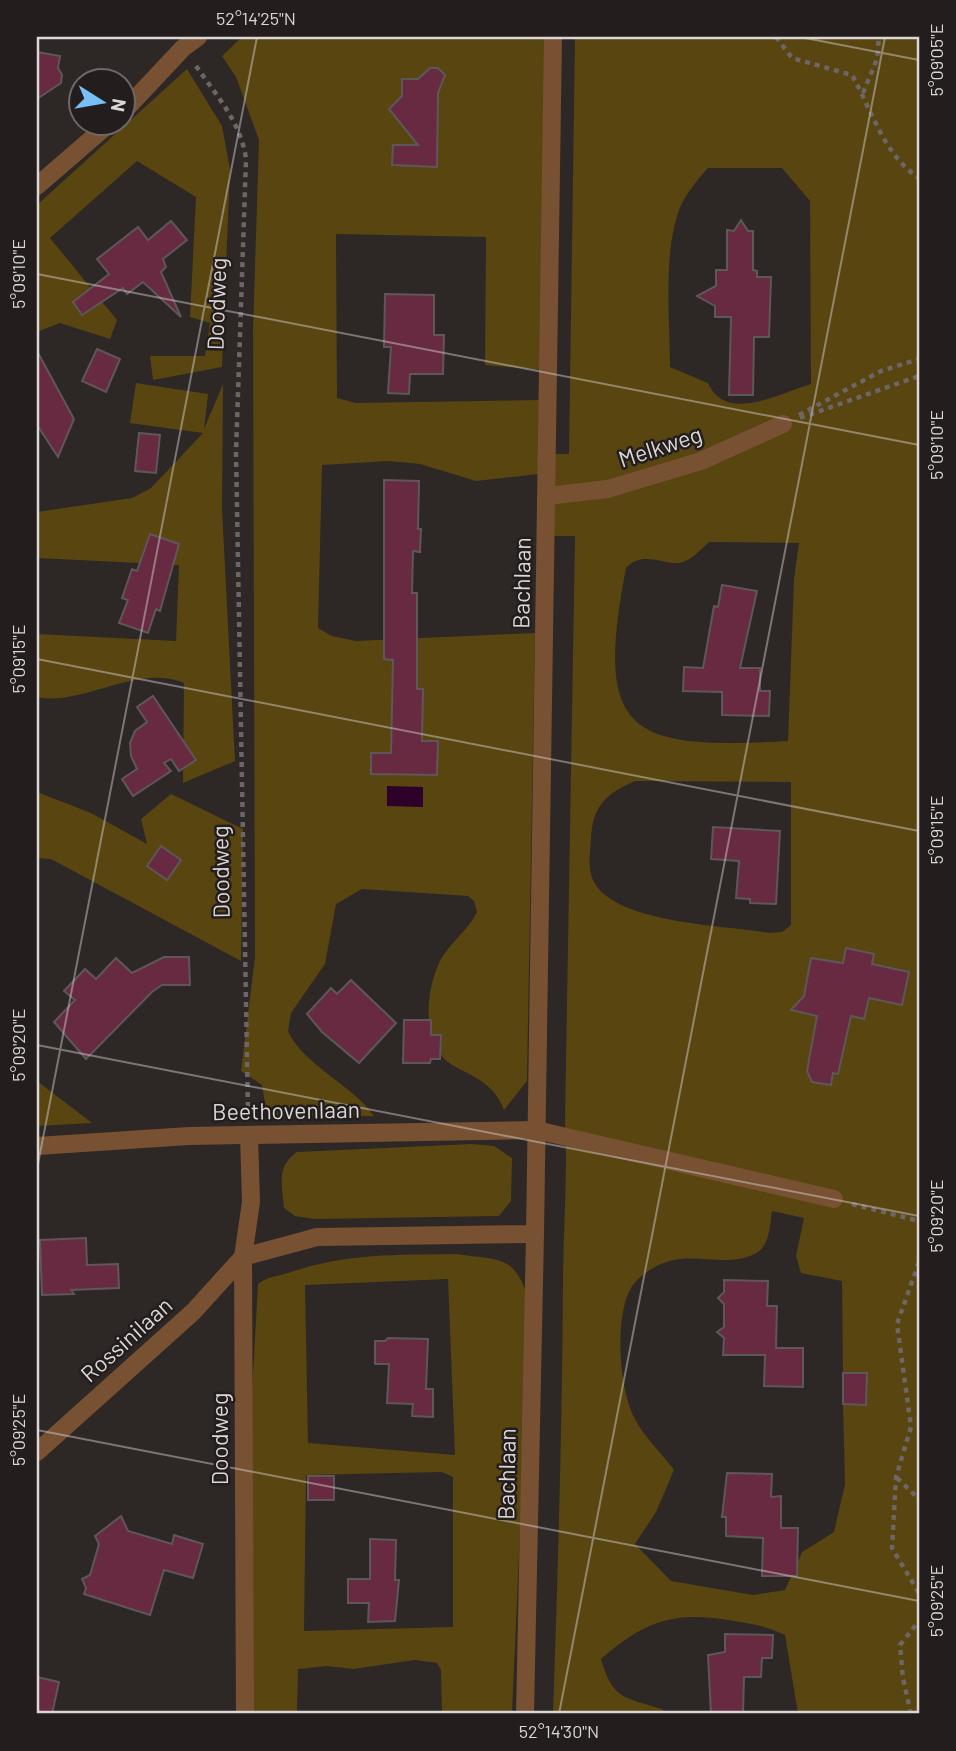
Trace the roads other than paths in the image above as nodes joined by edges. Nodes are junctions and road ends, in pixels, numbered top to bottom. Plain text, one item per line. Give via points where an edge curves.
1 (553, 37) edge
2 (185, 40) edge
3 (136, 97) edge
4 (95, 136) edge
5 (37, 186) edge
6 (783, 424) road end
7 (547, 496) junction
8 (536, 1130) junction
9 (249, 1135) junction
10 (37, 1146) edge
11 (834, 1199) road end
12 (535, 1234) junction
13 (243, 1257) junction
14 (37, 1452) edge
15 (245, 1714) edge
16 (525, 1714) edge

1 - 7 street, Bachlaan
2 - 3 street
4 - 5 street
6 - 7 street, Melkweg via 688,465 608,489
7 - 8 street, Bachlaan
8 - 9 street, Beethovenlaan
8 - 11 street, Beethovenlaan
8 - 12 street
9 - 10 street, Beethovenlaan
9 - 13 street, Doodweg via 251,1202
12 - 13 street via 317,1237
12 - 16 street, Bachlaan
13 - 14 street, Rossinilaan via 193,1312
13 - 15 street, Doodweg

